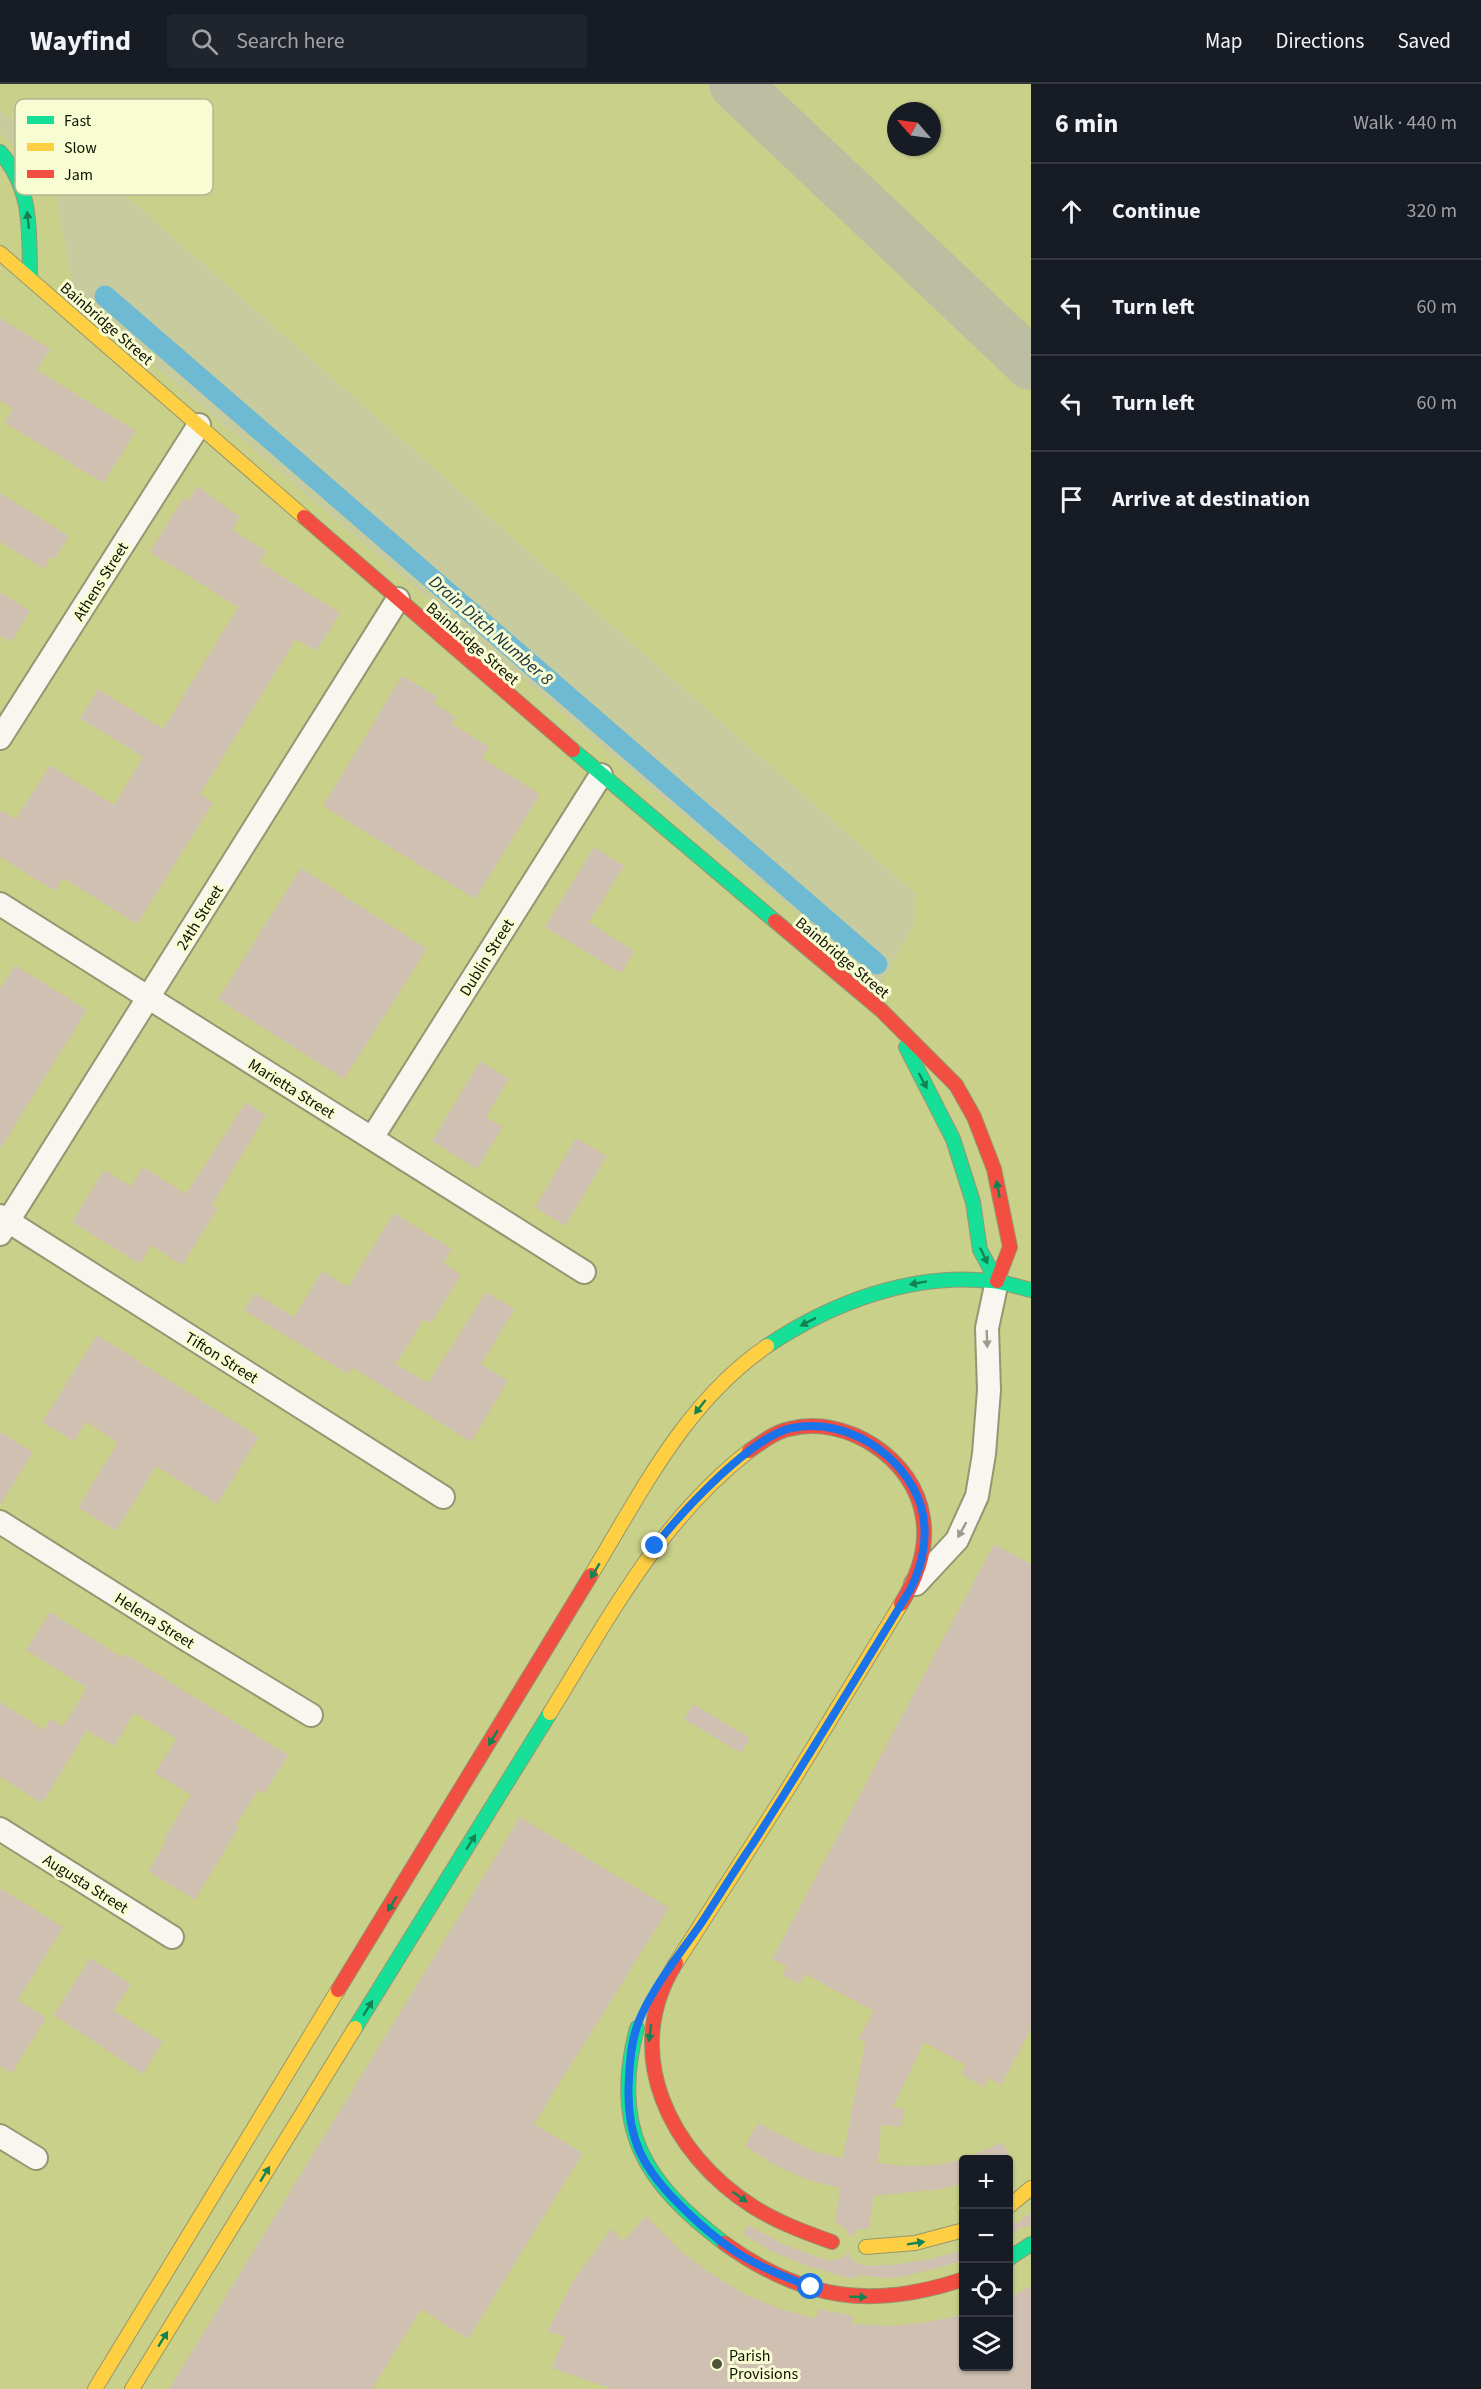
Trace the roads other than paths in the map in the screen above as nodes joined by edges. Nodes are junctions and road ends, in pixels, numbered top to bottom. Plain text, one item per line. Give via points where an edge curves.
1 (0, 152) edge
2 (15, 172) edge
3 (25, 195) edge
4 (0, 252) edge
5 (30, 278) junction
6 (199, 425) junction
7 (398, 599) junction
8 (0, 738) edge
9 (601, 775) junction
10 (0, 904) edge
11 (148, 997) junction
12 (898, 1028) junction
13 (372, 1138) junction
14 (3, 1224) edge
15 (584, 1272) dead end
16 (997, 1281) junction
17 (1031, 1290) edge
18 (443, 1497) dead end
19 (0, 1522) edge
20 (910, 1590) junction
21 (312, 1715) dead end
22 (0, 1829) edge
23 (700, 1924) junction
24 (172, 1937) dead end
25 (0, 2136) edge
26 (36, 2158) dead end
27 (1031, 2188) edge
28 (1013, 2203) edge
29 (959, 2231) edge
30 (832, 2242) dead end
31 (1031, 2244) edge
32 (866, 2247) dead end
33 (1013, 2256) edge
34 (959, 2280) edge
35 (95, 2389) edge
36 (132, 2389) edge

2 -> 1 main road
5 -> 3 main road
4 - 5 main road, Bainbridge Street
5 - 6 main road, Bainbridge Street
6 - 7 main road, Bainbridge Street
6 - 8 street, Athens Street
7 - 9 main road, Bainbridge Street
7 - 11 street, 24th Street
9 - 12 main road, Bainbridge Street
9 - 13 street, Dublin Street
10 - 11 street, Marietta Street
11 - 13 street, Marietta Street
11 - 14 street, 24th Street
12 -> 16 main road, Bainbridge Street via 953,1139 973,1202 980,1250
16 -> 12 main road, Bainbridge Street via 1010,1247 994,1169 974,1117 956,1085
13 - 15 street, Marietta Street
14 - 18 street, Tifton Street
16 - 17 main road
16 -> 20 street via 987,1328 989,1390 977,1496 957,1540
16 -> 35 main road via 940,1279 861,1299 777,1339 705,1399 663,1457
19 - 21 street, Helena Street
20 - 23 main road
36 -> 20 main road via 631,1580 681,1515 749,1451 771,1436 790,1428 835,1428 860,1437 891,1459 915,1492 921,1508 924,1549
22 - 24 street, Augusta Street
23 -> 30 main road via 666,1979 654,2010 649,2043 659,2093 688,2149 725,2186 780,2222
23 -> 34 main road via 642,2014 630,2064 628,2104 639,2152 658,2183 738,2255 811,2287 850,2297 916,2294
25 - 26 street
27 - 28 main road
32 -> 29 main road via 926,2241
31 - 33 main road

